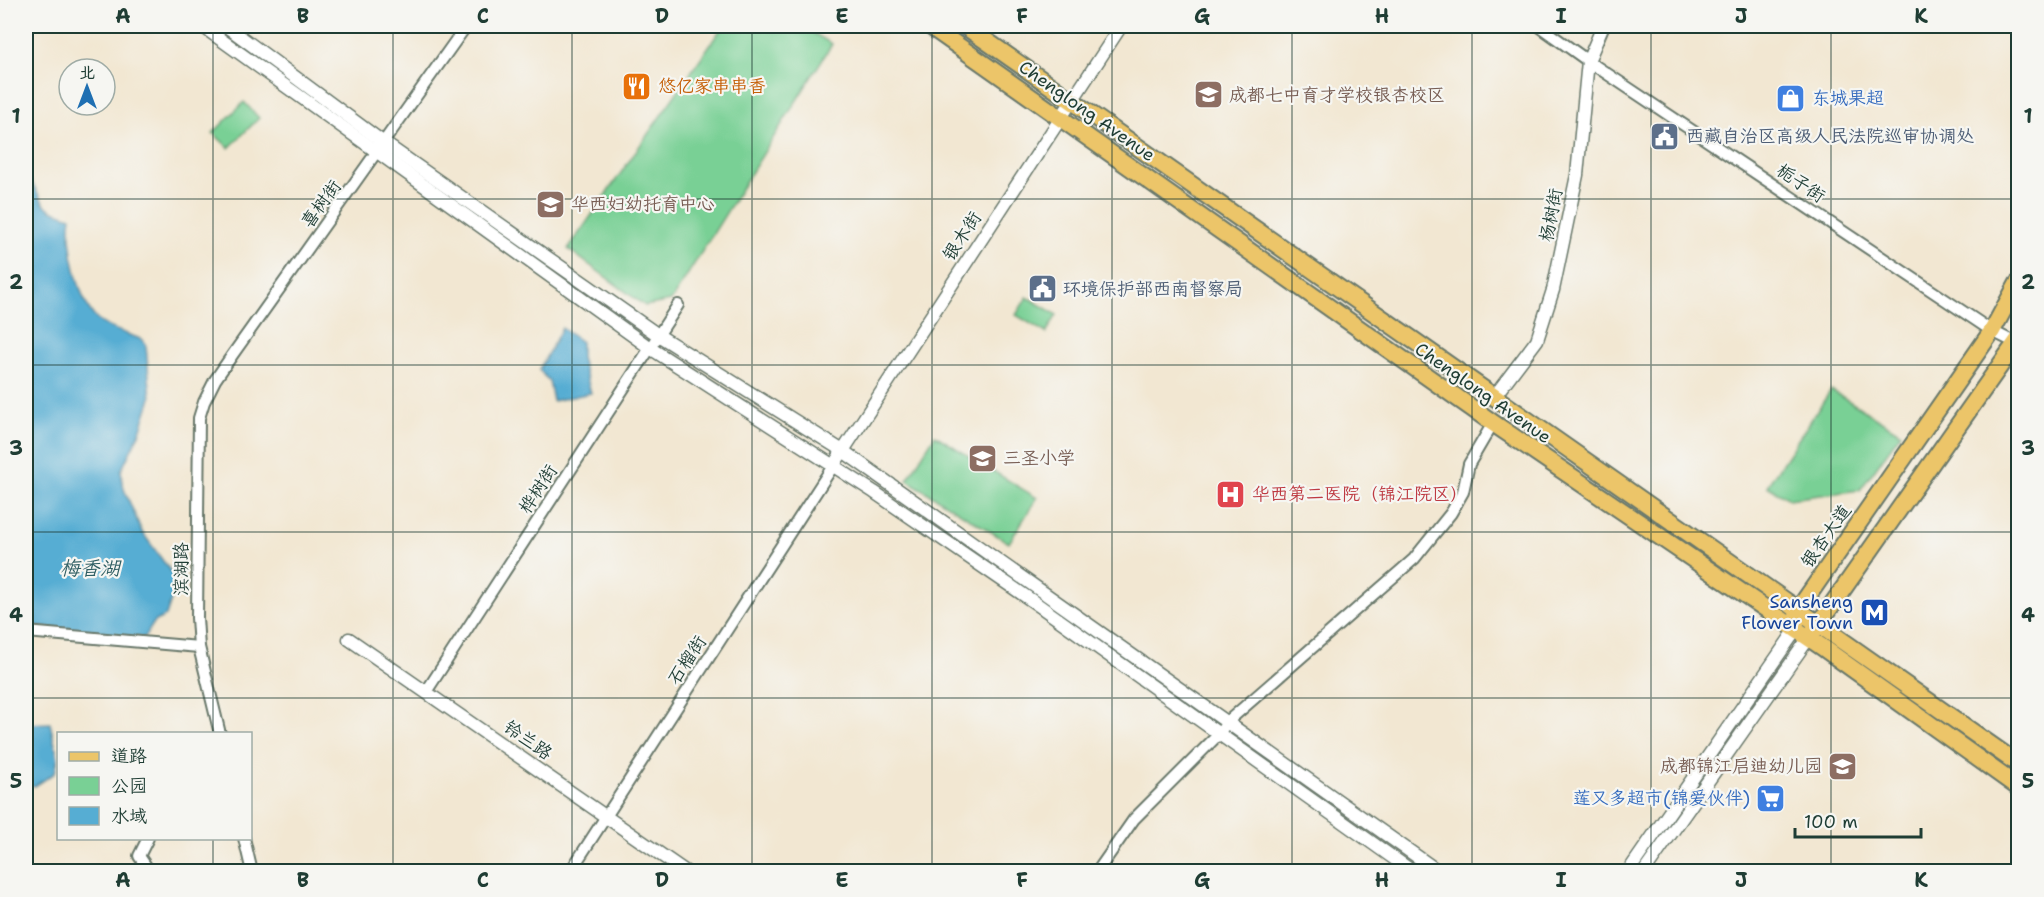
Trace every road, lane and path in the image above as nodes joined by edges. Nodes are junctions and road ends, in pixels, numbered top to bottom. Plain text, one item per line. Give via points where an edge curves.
1 (202, 26) edge
2 (226, 26) edge
3 (466, 26) edge
4 (930, 26) edge
5 (965, 26) edge
6 (1120, 26) edge
7 (1539, 26) edge
8 (1603, 26) edge
9 (1588, 61) junction
10 (1072, 100) junction
11 (1061, 116) junction
12 (381, 149) junction
13 (2019, 283) edge
14 (678, 305) dead end
15 (1992, 331) junction
16 (658, 334) junction
17 (2018, 343) edge
18 (650, 348) junction
19 (1494, 398) junction
20 (204, 402) joint
21 (1492, 423) junction
22 (843, 451) junction
23 (833, 466) junction
24 (1798, 610) junction
25 (1819, 623) junction
26 (26, 632) edge
27 (1801, 635) junction
28 (349, 639) dead end
29 (199, 647) junction
30 (426, 692) junction
31 (1227, 722) junction
32 (220, 732) edge
33 (1219, 734) junction
34 (2019, 764) edge
35 (2019, 786) edge
36 (605, 816) junction
37 (147, 840) edge
38 (244, 840) edge
39 (150, 872) edge
40 (252, 872) edge
41 (570, 872) edge
42 (686, 872) edge
43 (1097, 872) edge
44 (1413, 872) edge
45 (1439, 872) edge
46 (1628, 872) edge
47 (1644, 872) edge

1 - 12 street
2 - 12 street
3 - 12 street, 喜树街
4 - 11 main road, Chenglong Avenue
5 - 10 main road, Chenglong Avenue
6 - 10 street, 银木街
7 - 9 street, 栀子街
8 - 9 street, 杨树街
9 - 15 street, 栀子街
9 - 19 street, 杨树街 via 1576,175 1553,290 1537,340
10 - 11 street, 银木街
10 - 19 main road, Chenglong Avenue
11 - 21 main road, Chenglong Avenue
11 - 22 street, 银木街
12 - 16 street
12 - 18 street
12 - 20 street, 喜树街 via 233,354
13 - 15 main road, 银杏大道
14 - 16 street, 桦树街
15 - 17 street, 栀子街
15 - 24 main road, 银杏大道
16 - 18 street, 桦树街
16 - 22 street
17 - 25 main road, 银杏大道
18 - 23 street
18 - 30 street, 桦树街
19 - 24 main road, Chenglong Avenue
20 - 29 street, 滨湖路 via 199,436
21 - 27 main road, Chenglong Avenue
21 - 31 street via 1469,464 1463,492 1455,506 1414,559
22 - 23 street, 银木街
22 - 31 street
23 - 33 street
23 - 36 street, 石榴街
24 - 25 main road, Chenglong Avenue
24 - 27 main road, 银杏大道
25 - 27 main road, 银杏大道
25 - 34 main road, Chenglong Avenue
26 - 29 street
27 - 35 main road, Chenglong Avenue
27 - 46 street, 银杏大道
27 - 47 street, 银杏大道
28 - 30 street, 铃兰路
29 - 32 street, 滨湖路
30 - 36 street, 铃兰路
31 - 33 street
31 - 45 street
33 - 43 street via 1134,819
33 - 44 street
36 - 41 street, 石榴街
36 - 42 street, 铃兰路
37 - 39 street via 139,856
38 - 40 street

